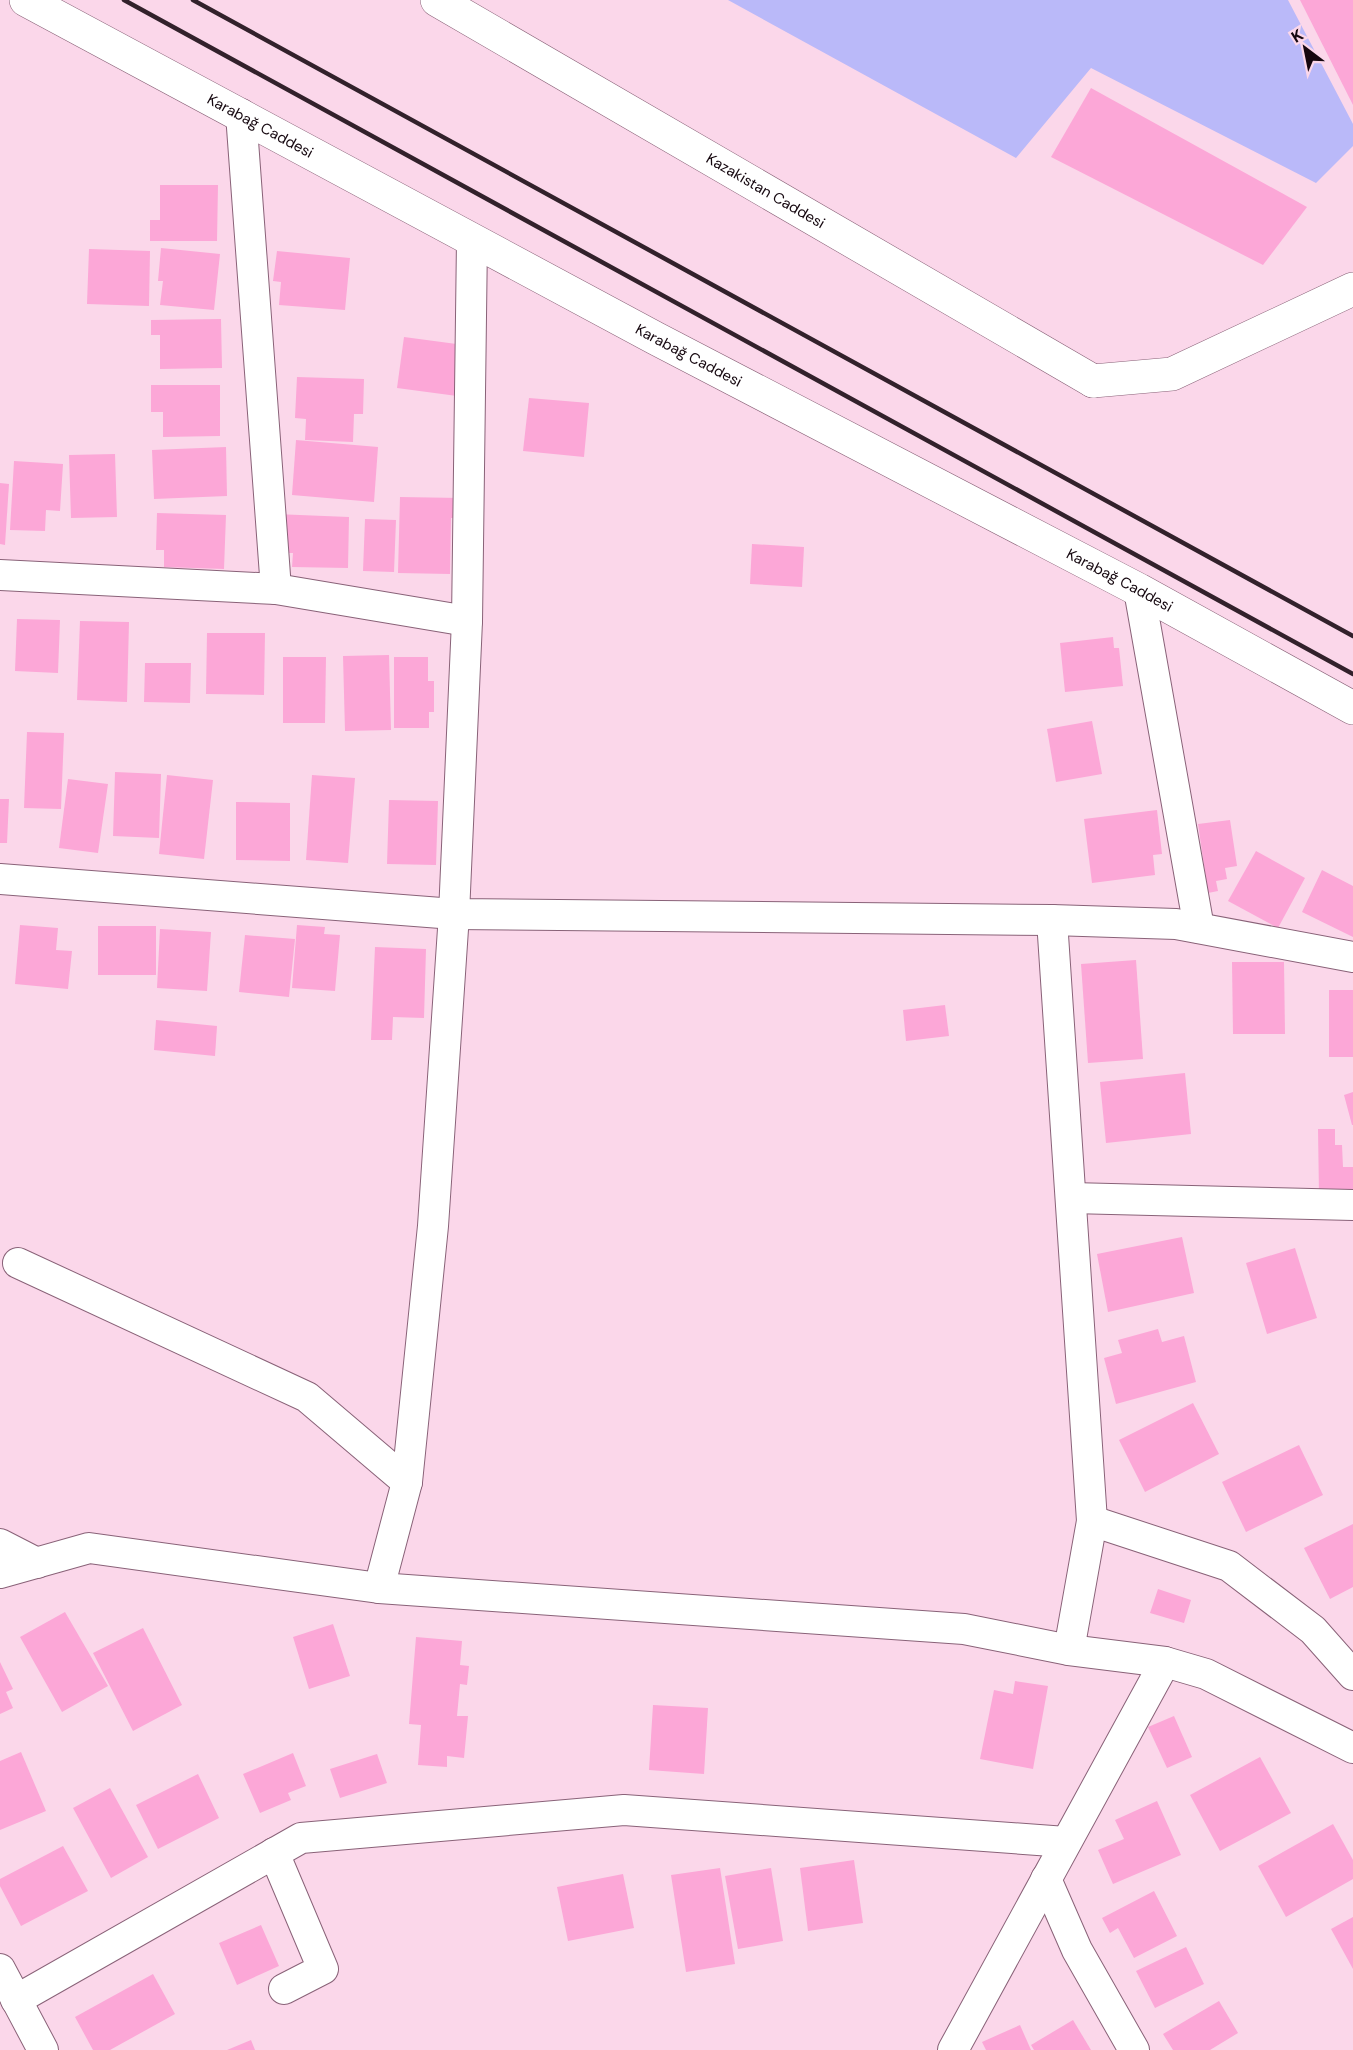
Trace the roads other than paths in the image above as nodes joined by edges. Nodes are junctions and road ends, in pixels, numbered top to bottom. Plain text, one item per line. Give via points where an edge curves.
1 (26, 0) edge
2 (437, 0) edge
3 (242, 114) junction
4 (471, 240) junction
5 (1353, 289) edge
6 (0, 575) edge
7 (276, 589) junction
8 (1139, 590) junction
9 (467, 621) junction
10 (1353, 708) edge
11 (0, 879) edge
12 (454, 914) junction
13 (1053, 920) junction
14 (1199, 928) junction
15 (1353, 957) edge
16 (1071, 1198) junction
17 (1353, 1205) edge
18 (18, 1263) dead end
19 (407, 1482) junction
20 (1092, 1521) junction
21 (0, 1544) edge
22 (38, 1563) junction
23 (0, 1573) edge
24 (379, 1588) junction
25 (1069, 1650) junction
26 (1165, 1662) junction
27 (1353, 1675) edge
28 (1353, 1748) edge
29 (1066, 1842) junction
30 (274, 1853) junction
31 (1046, 1879) junction
32 (0, 1969) edge
33 (284, 1989) dead end
34 (16, 2000) junction
35 (43, 2050) edge
36 (953, 2050) edge
37 (1134, 2050) edge

1 - 3 main road, Karabağ Caddesi
2 - 5 main road, Kazakistan Caddesi via 1093,381 1172,374
3 - 4 main road, Karabağ Caddesi
3 - 7 street
4 - 8 main road, Karabağ Caddesi
4 - 9 street
6 - 7 street
7 - 9 street
8 - 10 main road, Karabağ Caddesi
8 - 14 street
9 - 12 street
11 - 12 street
12 - 13 street
12 - 19 street via 433,1226
13 - 14 street
13 - 16 street
14 - 15 street
16 - 17 street
16 - 20 street
18 - 19 street via 307,1397
19 - 24 street
20 - 25 street
20 - 27 street via 1229,1566 1313,1630
21 - 22 street
22 - 23 street
22 - 24 street via 89,1548
24 - 25 street via 964,1629
25 - 26 street
26 - 28 street via 1206,1674
26 - 29 street
29 - 30 street via 624,1810 301,1838
29 - 31 street
30 - 33 street via 323,1969
30 - 34 street
31 - 36 street
31 - 37 street via 1077,1950
32 - 34 street
34 - 35 street

